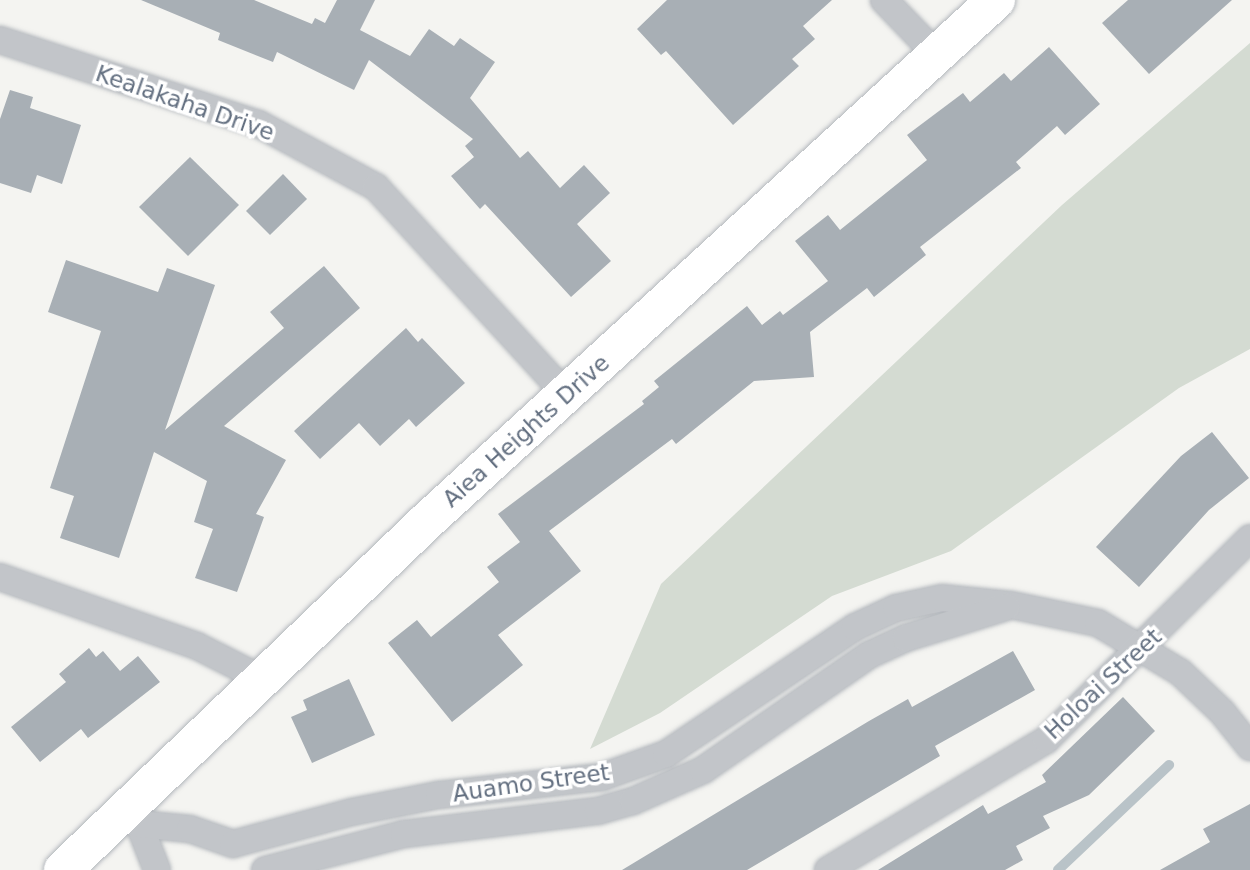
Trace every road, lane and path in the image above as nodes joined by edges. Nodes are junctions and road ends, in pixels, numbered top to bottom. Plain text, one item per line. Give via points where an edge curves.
1 (884, 0) edge
2 (996, 0) edge
3 (0, 40) edge
4 (937, 55) junction
5 (566, 394) junction
6 (1250, 538) edge
7 (0, 577) edge
8 (1011, 605) junction
9 (1143, 647) junction
10 (262, 679) junction
11 (1250, 747) edge
12 (132, 818) junction
13 (63, 870) edge
14 (157, 870) edge
15 (265, 870) edge
16 (828, 870) edge

1 - 4 street
2 - 4 street, Aiea Heights Drive
3 - 5 street, Kealakaha Drive via 259,124 376,187
4 - 5 street, Aiea Heights Drive
5 - 10 street, Aiea Heights Drive
6 - 9 street, Holoai Street
7 - 10 street via 197,646
8 - 9 street, Auamo Street via 1098,623
8 - 12 street, Auamo Street via 942,598 896,608 855,627 666,754 602,777 439,795 352,812 233,844 190,829
8 - 15 street, Auamo Street via 906,638 869,655 703,771 634,801 586,813 404,834
9 - 11 street, Auamo Street via 1222,712
9 - 16 street, Holoai Street via 1046,740
10 - 12 street, Aiea Heights Drive
12 - 13 street, Aiea Heights Drive
12 - 14 street

